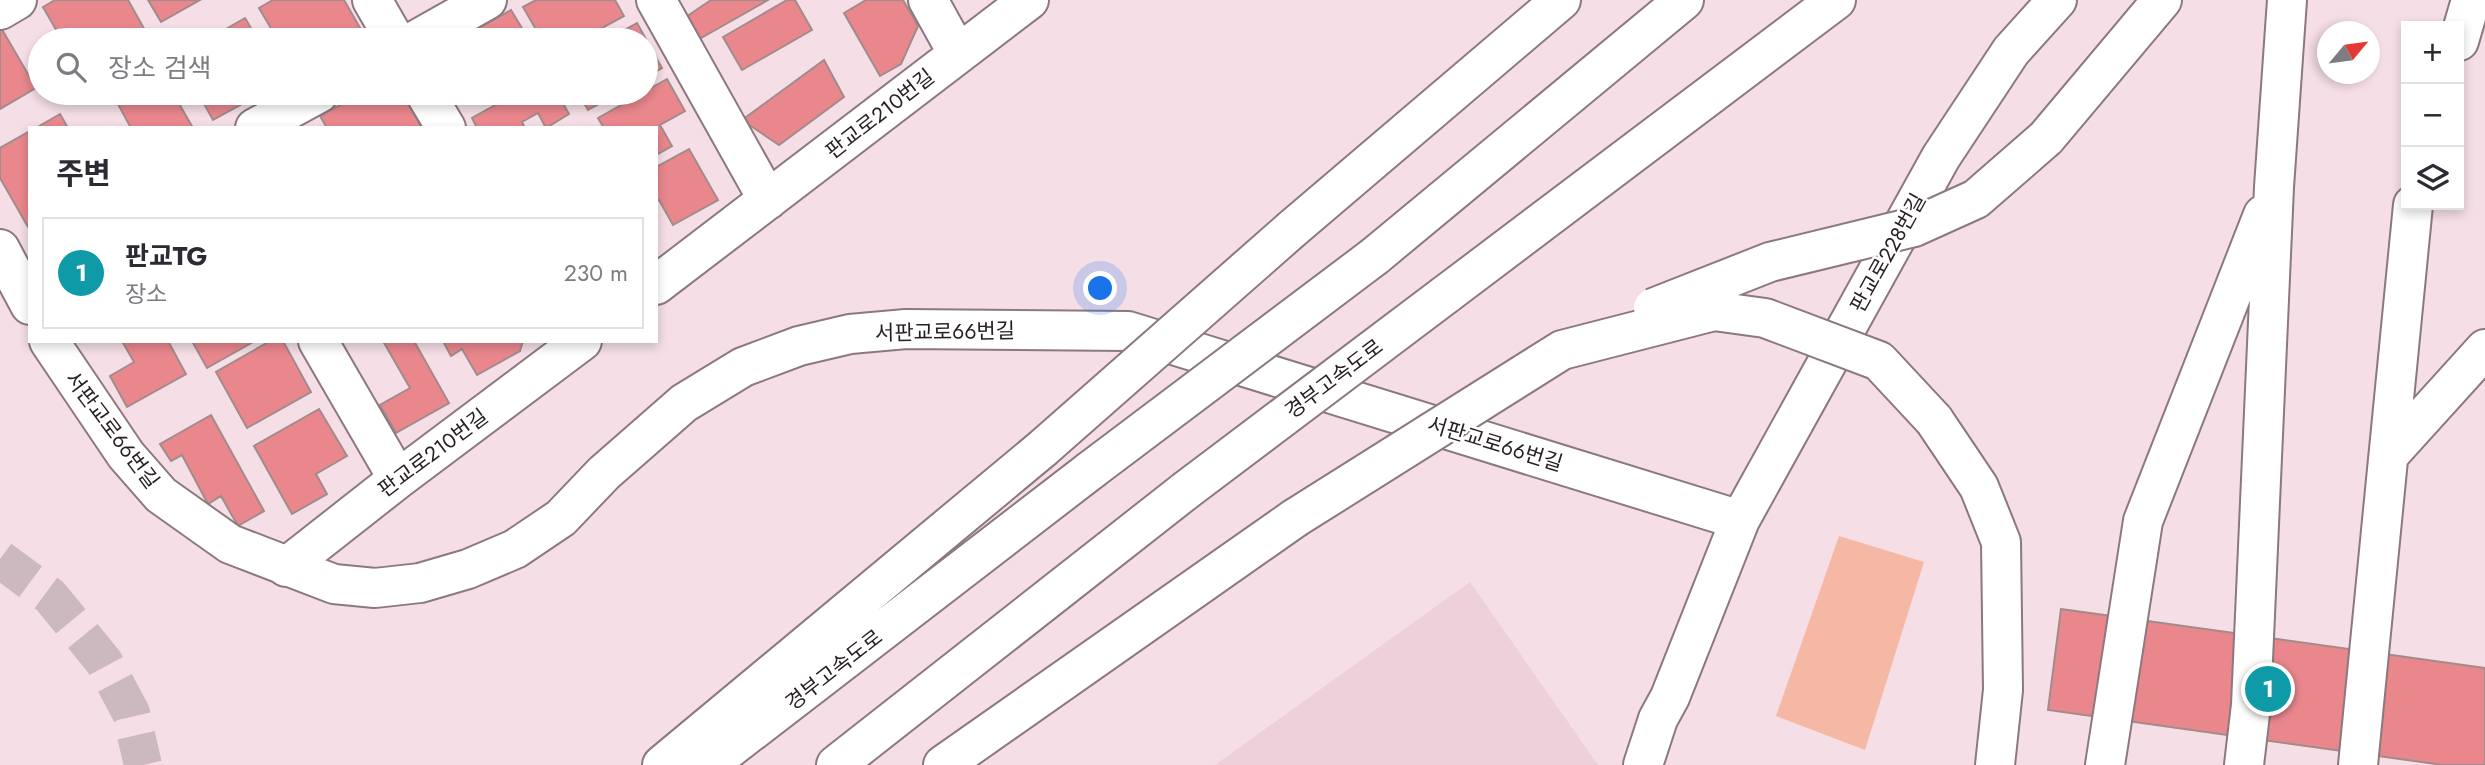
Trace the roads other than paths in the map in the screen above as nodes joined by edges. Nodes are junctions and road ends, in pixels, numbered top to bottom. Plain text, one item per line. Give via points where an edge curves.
1 (17, 0) edge
2 (372, 0) edge
3 (488, 0) edge
4 (656, 0) edge
5 (928, 0) edge
6 (1029, 0) edge
7 (1561, 0) edge
8 (1684, 0) edge
9 (1836, 0) edge
10 (2057, 0) edge
11 (2162, 0) edge
12 (2287, 0) edge
13 (2470, 0) edge
14 (0, 10) edge
15 (2464, 22) edge
16 (388, 28) edge
17 (438, 28) edge
18 (958, 54) junction
19 (297, 105) edge
20 (432, 105) edge
21 (258, 126) edge
22 (445, 126) edge
23 (2274, 187) junction
24 (768, 200) junction
25 (2413, 210) edge
26 (10, 262) edge
27 (658, 283) edge
28 (28, 301) edge
29 (50, 343) edge
30 (319, 343) edge
31 (576, 343) edge
32 (2485, 349) edge
33 (1562, 350) junction
34 (2389, 455) junction
35 (398, 479) junction
36 (1740, 520) junction
37 (286, 567) junction
38 (662, 765) edge
39 (708, 765) edge
40 (836, 765) edge
41 (943, 765) edge
42 (1643, 765) edge
43 (1995, 765) edge
44 (2105, 765) edge
45 (2244, 765) edge
46 (2358, 765) edge

1 - 14 main road
2 - 16 main road
3 - 17 main road
4 - 24 main road
5 - 18 main road
6 - 18 main road, 판교로210번길
7 - 38 main road, bridge via 1042,449
8 - 39 main road, 경부고속도로, bridge via 1375,256
9 - 40 main road, 경부고속도로, bridge via 1185,491
10 - 36 main road, 판교로228번길 via 2011,51 1941,157
11 - 33 main road, bridge via 2046,138 1976,199 1914,227 1770,262 1689,291
12 - 23 main road
13 - 15 main road
18 - 24 main road, 판교로210번길
19 - 21 main road
20 - 22 main road
23 - 44 main road via 2143,521
23 - 45 main road via 2251,705
24 - 27 main road, 판교로210번길
25 - 34 main road
26 - 28 main road
29 - 37 main road, 서판교로66번길 via 125,455 161,495 230,544
30 - 35 main road
31 - 35 main road, 판교로210번길
32 - 34 main road
33 - 41 main road, bridge via 1295,518
33 - 43 main road, bridge via 1714,311 1765,318 1879,361 1934,420 1979,487 2001,542 2003,690
34 - 46 main road
35 - 37 main road, 판교로210번길
36 - 37 main road, 서판교로66번길 via 1128,331 906,328 799,346 743,367 675,411 561,518 515,550 468,569 420,583 375,588 334,584
36 - 42 main road, 판교로228번길

